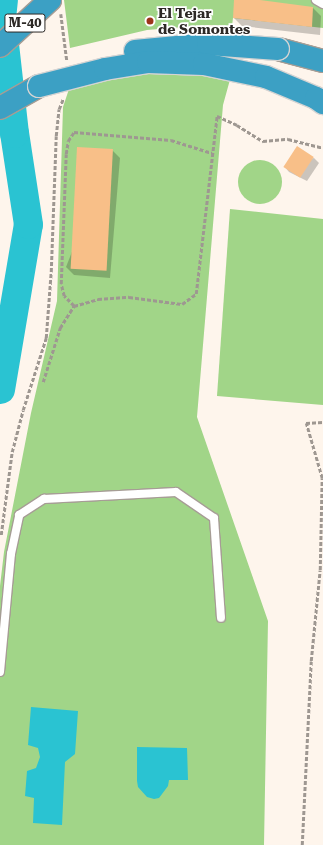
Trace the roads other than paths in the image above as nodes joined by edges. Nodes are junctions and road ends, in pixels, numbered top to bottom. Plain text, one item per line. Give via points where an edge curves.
1 (316, 0) edge
2 (323, 4) edge
3 (55, 6) edge
4 (0, 46) edge
5 (323, 61) edge
6 (39, 86) junction
7 (323, 103) edge
8 (0, 108) edge
9 (221, 618) dead end
10 (0, 672) edge

1 - 2 lane
3 - 4 highway, M-40
5 - 6 highway, bridge via 278,49 208,44 146,49 101,58 63,71
6 - 7 highway, bridge via 105,68 148,62 204,64 266,77
6 - 8 highway
9 - 10 lane via 214,518 176,492 44,499 19,515 11,554

